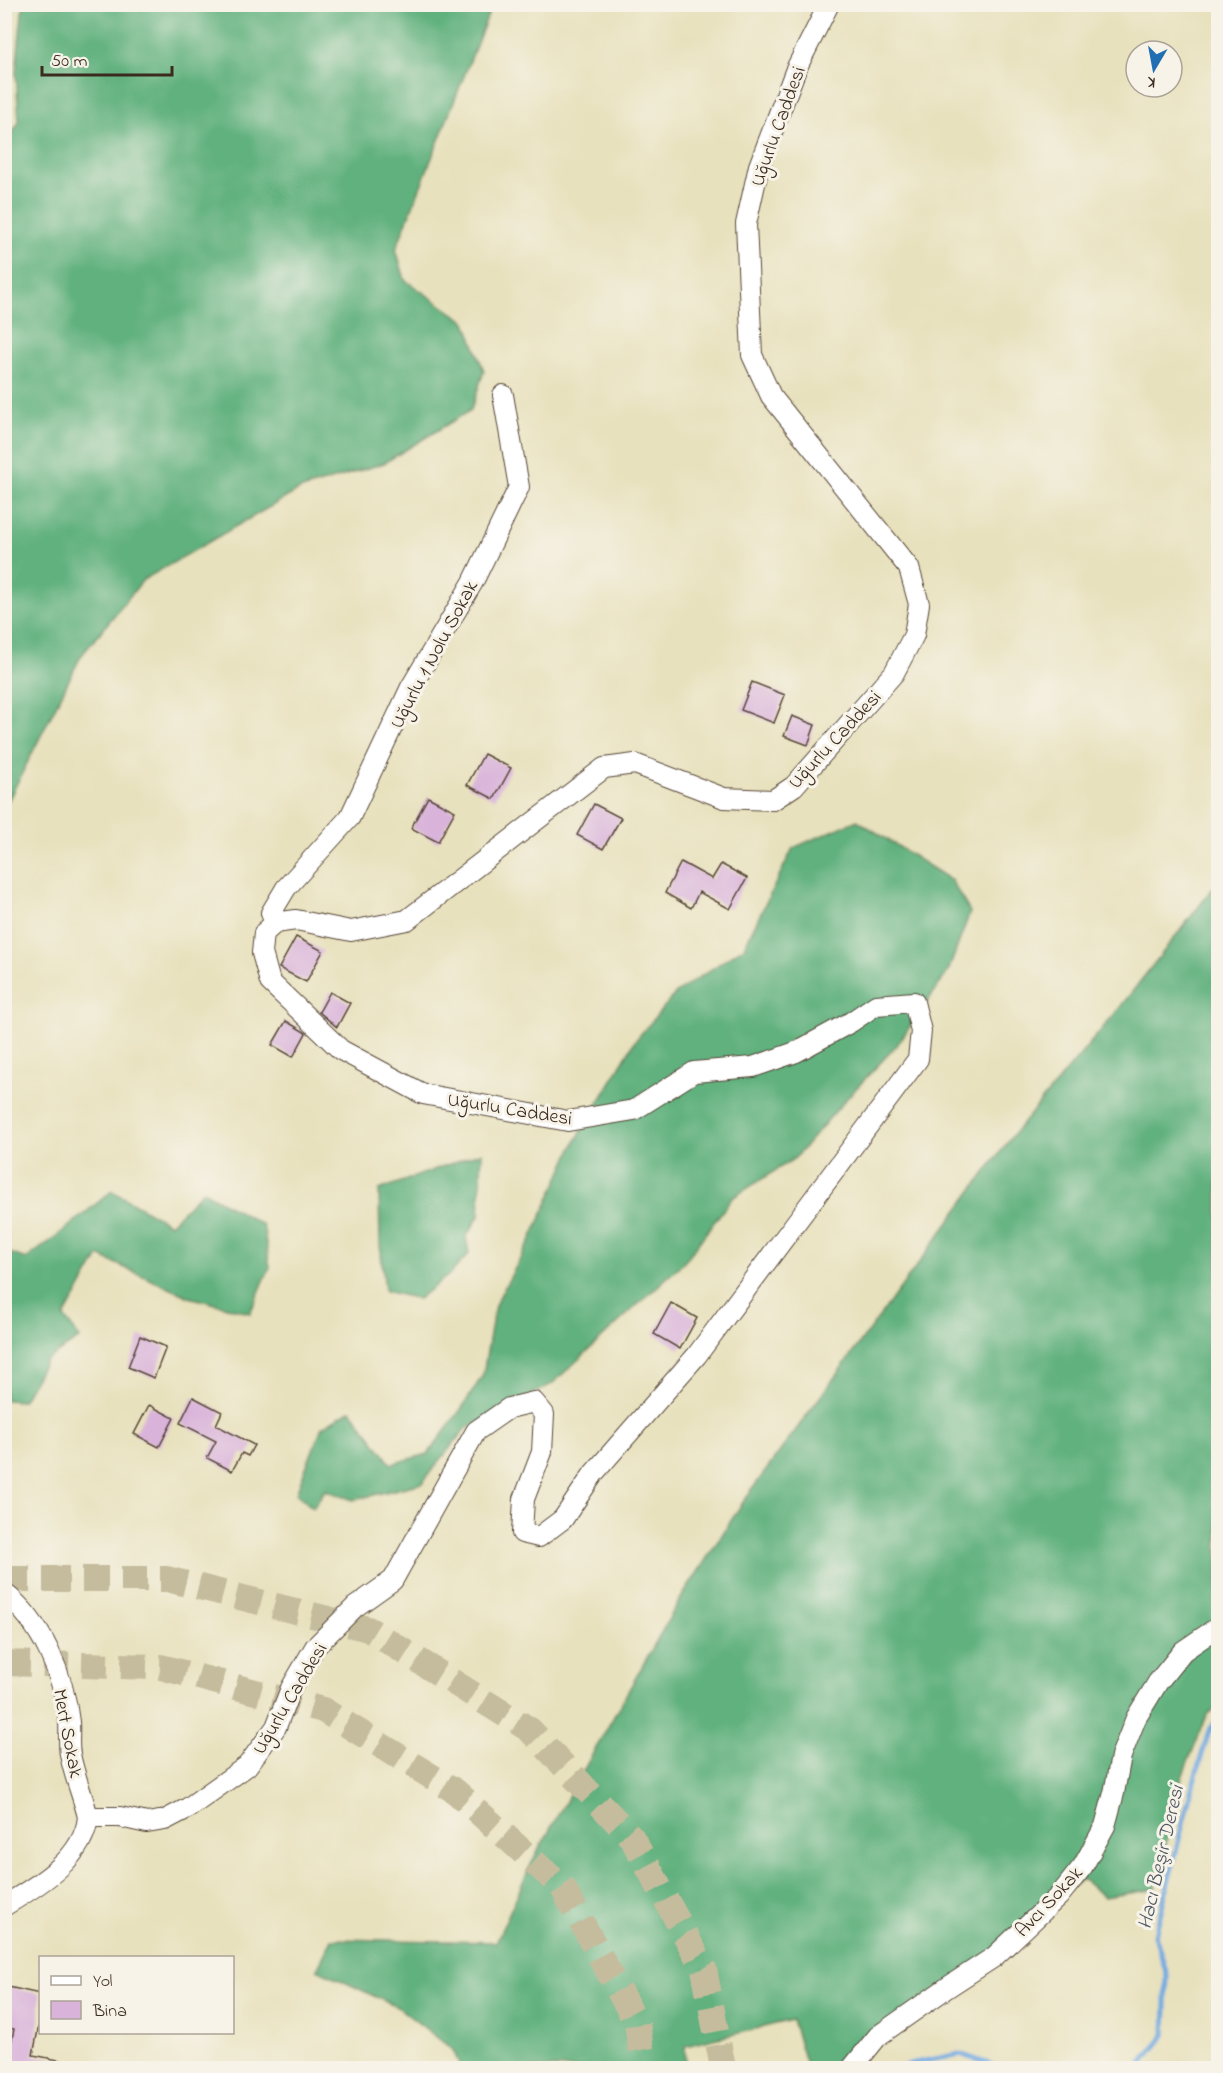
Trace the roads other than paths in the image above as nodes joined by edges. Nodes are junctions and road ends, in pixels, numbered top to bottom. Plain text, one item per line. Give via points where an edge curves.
1 (829, 4) edge
2 (503, 395) dead end
3 (275, 923) junction
4 (4, 1593) edge
5 (1218, 1627) edge
6 (88, 1817) junction
7 (4, 1906) edge
8 (852, 2068) edge

1 - 3 street, Uğurlu Caddesi via 796,69 753,189 746,224 752,355 771,396 909,568 919,604 914,635 894,673 794,786 773,800 724,798 635,764 604,768 407,920 351,931 297,920
2 - 3 street, Uğurlu 1 Nolu Sokak via 519,487 473,582 411,687 350,817 286,888 271,913
3 - 6 street, Uğurlu Caddesi via 264,933 262,953 270,982 341,1050 423,1094 568,1121 634,1110 694,1072 753,1067 796,1052 876,1005 914,1002 921,1031 918,1059 698,1355 594,1473 563,1519 539,1537 522,1533 524,1499 543,1452 544,1414 534,1402 509,1408 476,1431 393,1580 355,1607 315,1647 291,1688 276,1727 247,1766 165,1820 147,1823 120,1817
4 - 6 street, Mert Sokak via 35,1626 64,1692 69,1753
5 - 8 street, Avcı Sokak via 1183,1651 1136,1718 1121,1756 1105,1826 1083,1866 1059,1896 994,1957 878,2036
6 - 7 street via 87,1829 57,1870

